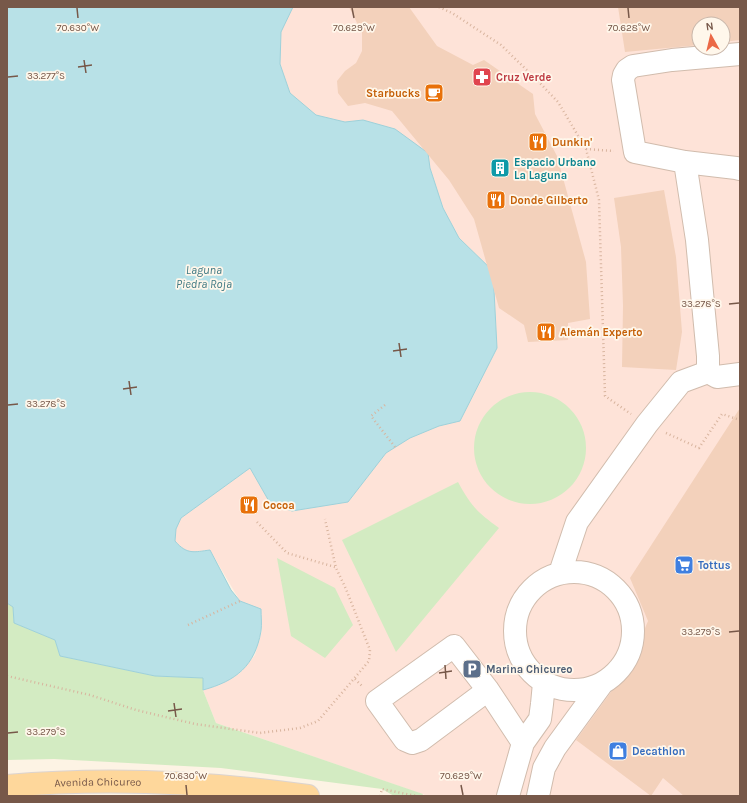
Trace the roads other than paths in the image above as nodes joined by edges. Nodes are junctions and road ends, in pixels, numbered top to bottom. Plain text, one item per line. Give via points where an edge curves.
1 (740, 54) edge
2 (685, 162) junction
3 (740, 169) edge
4 (708, 372) junction
5 (740, 374) edge
6 (560, 574) junction
7 (544, 683) junction
8 (601, 685) junction
9 (488, 690) junction
10 (522, 743) junction
11 (7, 786) edge
12 (52, 789) edge
13 (308, 796) edge
14 (508, 796) edge
15 (538, 796) edge

1 - 2 street via 633,66 624,75 635,152
2 - 3 street
2 - 4 street via 697,240
4 - 5 street via 716,377
4 - 6 street via 682,382 647,424 577,522
6 - 7 street via 541,582 526,596 517,613 514,633 518,653 528,670
6 - 8 street via 580,572 598,576 615,587 627,602 634,620 634,640 628,658 617,674
7 - 8 street via 559,690 582,691
7 - 10 street via 540,719
8 - 15 street via 555,748 544,768
9 - 9 street via 454,646 376,700 405,740 412,743 422,740
9 - 10 street
10 - 14 street
11 - 12 main road, Avenida Chicureo
12 - 13 main road, Avenida Chicureo via 110,782 192,784

